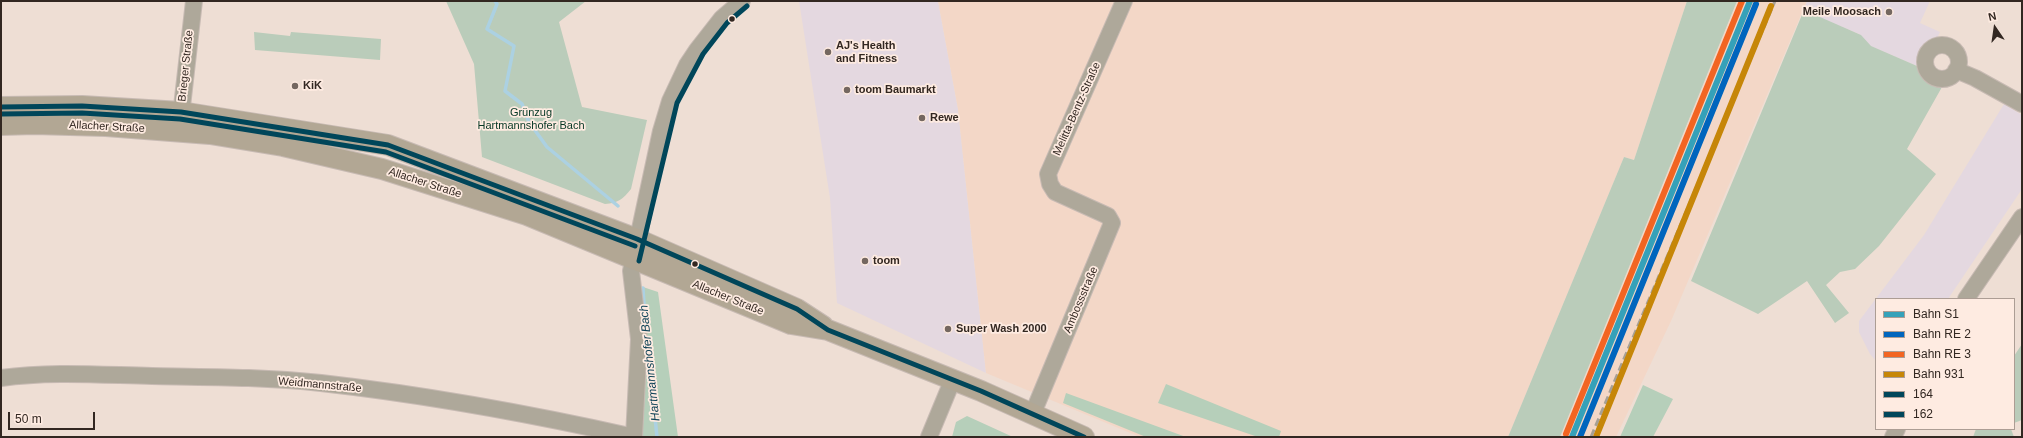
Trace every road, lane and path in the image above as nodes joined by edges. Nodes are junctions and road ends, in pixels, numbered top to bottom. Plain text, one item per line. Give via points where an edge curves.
1 (194, 1) edge
2 (742, 1) edge
3 (1124, 1) edge
4 (1956, 70) dead end
5 (2022, 104) edge
6 (1, 107) edge
7 (180, 122) junction
8 (1, 126) edge
9 (1080, 204) joint
10 (2022, 217) edge
11 (637, 239) junction
12 (632, 259) junction
13 (1967, 298) edge
14 (828, 330) junction
15 (1, 378) edge
16 (952, 379) junction
17 (1033, 413) junction
18 (634, 437) edge
19 (928, 437) edge
20 (1084, 437) edge

1 - 7 street, Brieger Straße
2 - 11 street via 722,18 704,41 674,90
3 - 9 street, Melitta-Bentz-Straße via 1048,174 1055,192
4 - 5 street via 1976,78
6 - 7 main road, Allacher Straße via 82,106
7 - 8 main road, Allacher Straße via 106,126
7 - 11 main road, Allacher Straße via 388,145
7 - 12 main road, Allacher Straße via 382,169 527,215
9 - 17 street, Ambossstraße via 1108,216 1112,227
10 - 13 street
11 - 12 street
11 - 14 main road, Allacher Straße via 797,309
12 - 14 main road, Allacher Straße via 791,324
12 - 18 street via 631,282 639,339
14 - 16 main road, Allacher Straße
15 - 18 street, Weidmannstraße via 27,374 117,375 320,383 451,400
16 - 17 main road, Allacher Straße
16 - 19 street
17 - 20 main road, Allacher Straße

